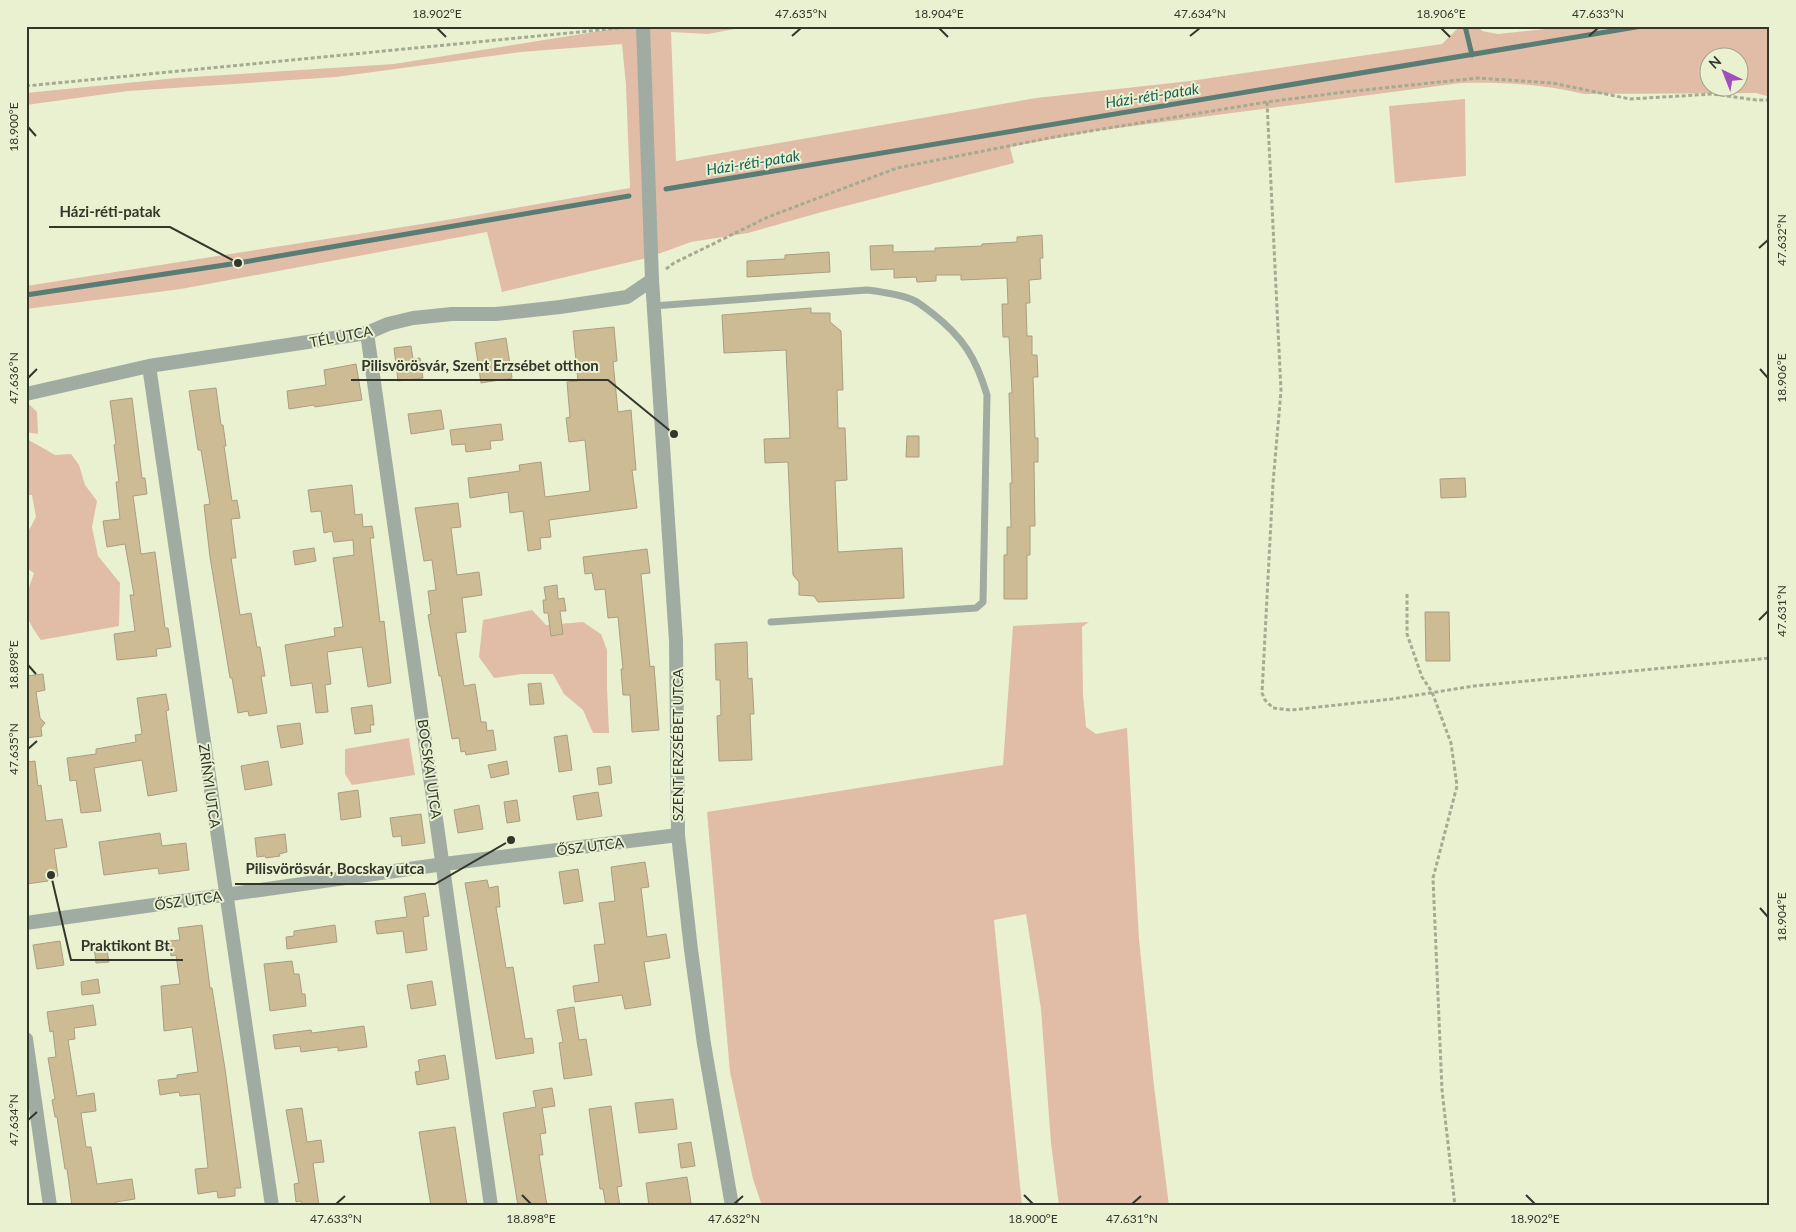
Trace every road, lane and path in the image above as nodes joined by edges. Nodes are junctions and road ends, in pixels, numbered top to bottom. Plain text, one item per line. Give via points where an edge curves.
1 (639, 26) edge
2 (643, 26) edge
3 (26, 86) edge
4 (1770, 100) edge
5 (1267, 102) junction
6 (652, 280) junction
7 (653, 306) junction
8 (367, 333) junction
9 (149, 366) junction
10 (26, 394) edge
11 (1407, 594) dead end
12 (770, 622) dead end
13 (1770, 658) edge
14 (1432, 692) junction
15 (678, 835) junction
16 (444, 864) junction
17 (226, 894) junction
18 (26, 923) edge
19 (26, 1039) edge
20 (50, 1206) edge
21 (272, 1206) edge
22 (491, 1206) edge
23 (732, 1206) edge
24 (1455, 1206) edge

1 - 3 path
2 - 6 street, SZENT ERZSÉBET UTCA
4 - 5 path via 1713,94 1630,99 1552,83 1478,78
5 - 6 path via 1054,137 897,168 768,217 674,263
5 - 14 path via 1281,391 1272,492 1262,693 1273,708 1291,710
6 - 7 street, SZENT ERZSÉBET UTCA
6 - 8 street, TÉL UTCA via 627,297 496,314 413,318
7 - 12 lane via 867,290 889,293 915,300 945,323 967,347 980,372 987,395 983,602 976,608
7 - 15 street, SZENT ERZSÉBET UTCA via 676,641
8 - 9 street, TÉL UTCA
8 - 16 street, BOCSKAI UTCA
9 - 10 street, TÉL UTCA
9 - 17 street, ZRÍNYI UTCA
11 - 14 path via 1407,634 1422,677
13 - 14 path
14 - 24 path via 1451,743 1457,786 1433,878 1442,1090
15 - 16 street, ŐSZ UTCA
15 - 23 street, SZENT ERZSÉBET UTCA via 702,1035
16 - 17 street, ŐSZ UTCA
16 - 22 street, BOCSKAI UTCA
17 - 18 street, ŐSZ UTCA
17 - 21 street, ZRÍNYI UTCA
19 - 20 street

